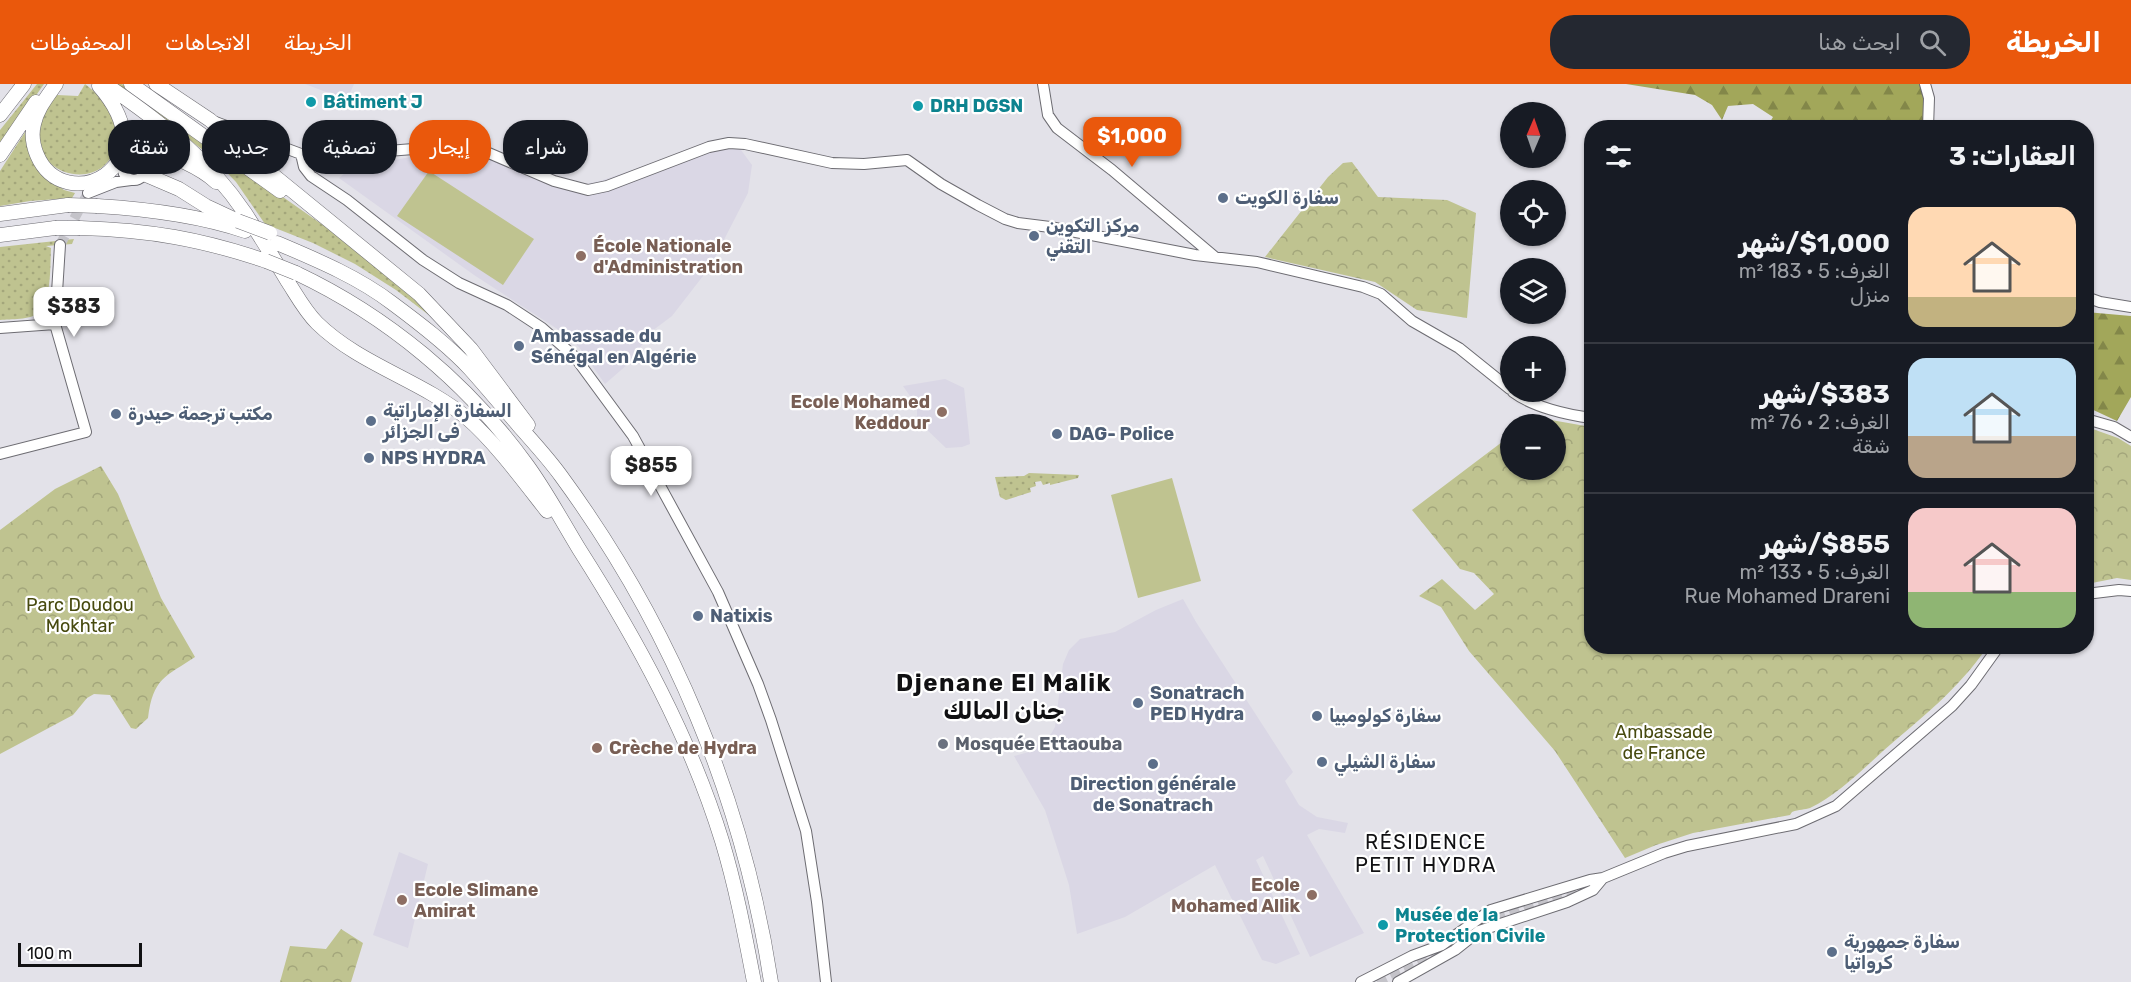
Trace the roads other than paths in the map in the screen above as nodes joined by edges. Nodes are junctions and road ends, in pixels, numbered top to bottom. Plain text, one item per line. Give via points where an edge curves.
1 (23, 84) edge
2 (48, 84) edge
3 (56, 84) edge
4 (97, 84) edge
5 (105, 84) edge
6 (131, 84) edge
7 (156, 84) edge
8 (1043, 84) edge
9 (1925, 84) edge
10 (0, 105) edge
11 (0, 115) edge
12 (121, 120) edge
13 (210, 120) edge
14 (1928, 120) edge
15 (290, 150) edge
16 (397, 150) edge
17 (302, 154) edge
18 (0, 155) edge
19 (190, 166) edge
20 (108, 173) edge
21 (135, 174) edge
22 (145, 174) edge
23 (272, 174) edge
24 (309, 174) edge
25 (102, 178) junction
26 (237, 202) junction
27 (0, 214) edge
28 (242, 226) junction
29 (0, 235) edge
30 (60, 245) tunnel mouth
31 (1215, 257) junction
32 (376, 258) junction
33 (2094, 300) edge
34 (2131, 307) edge
35 (55, 324) junction
36 (0, 328) edge
37 (1500, 380) edge
38 (1534, 402) edge
39 (1584, 416) edge
40 (2094, 421) edge
41 (2131, 437) edge
42 (0, 454) edge
43 (560, 474) junction
44 (592, 569) junction
45 (2131, 591) edge
46 (2094, 593) edge
47 (1993, 654) edge
48 (1603, 878) junction
49 (1418, 954) junction
50 (1424, 969) junction
51 (754, 982) edge
52 (771, 982) edge
53 (826, 982) edge
54 (1361, 982) edge
55 (1398, 982) edge

1 - 10 highway
1 - 11 highway
2 - 18 highway
3 - 25 highway via 36,115 33,129 41,164 66,182
4 - 12 highway
5 - 26 highway via 191,149
6 - 32 highway
7 - 13 highway
8 - 31 street via 1046,108 1057,128
9 - 14 street
15 - 17 street
16 - 31 street via 477,148 554,182 588,190 729,143 832,163 905,160 1005,219
19 - 26 highway via 212,179
20 - 25 highway
21 - 25 street via 88,193
22 - 28 highway
23 - 32 highway
24 - 53 street via 423,260 542,328 575,357 633,436 718,592 764,702 806,831
26 - 44 highway via 314,320 357,354 467,418 531,490
27 - 28 highway, bridge via 68,205 97,206
28 - 43 highway via 274,238 392,302 469,368
29 - 44 highway, bridge via 80,228 183,237 266,261 347,299 408,342 467,393 528,466
30 - 35 street
31 - 37 street via 1310,273 1381,294 1412,321 1459,348
32 - 43 highway via 419,294 471,349 536,435
33 - 34 street
35 - 36 street
35 - 42 street via 86,432
38 - 39 street
40 - 41 street
43 - 52 highway via 649,614 704,735 745,852
44 - 51 highway via 660,691 713,813 736,891
45 - 46 street
47 - 48 street via 1952,706 1836,806 1796,824 1664,853
48 - 49 street via 1491,910 1442,945
48 - 50 street via 1593,890 1567,902 1479,931
49 - 50 street
49 - 54 street
50 - 55 street

